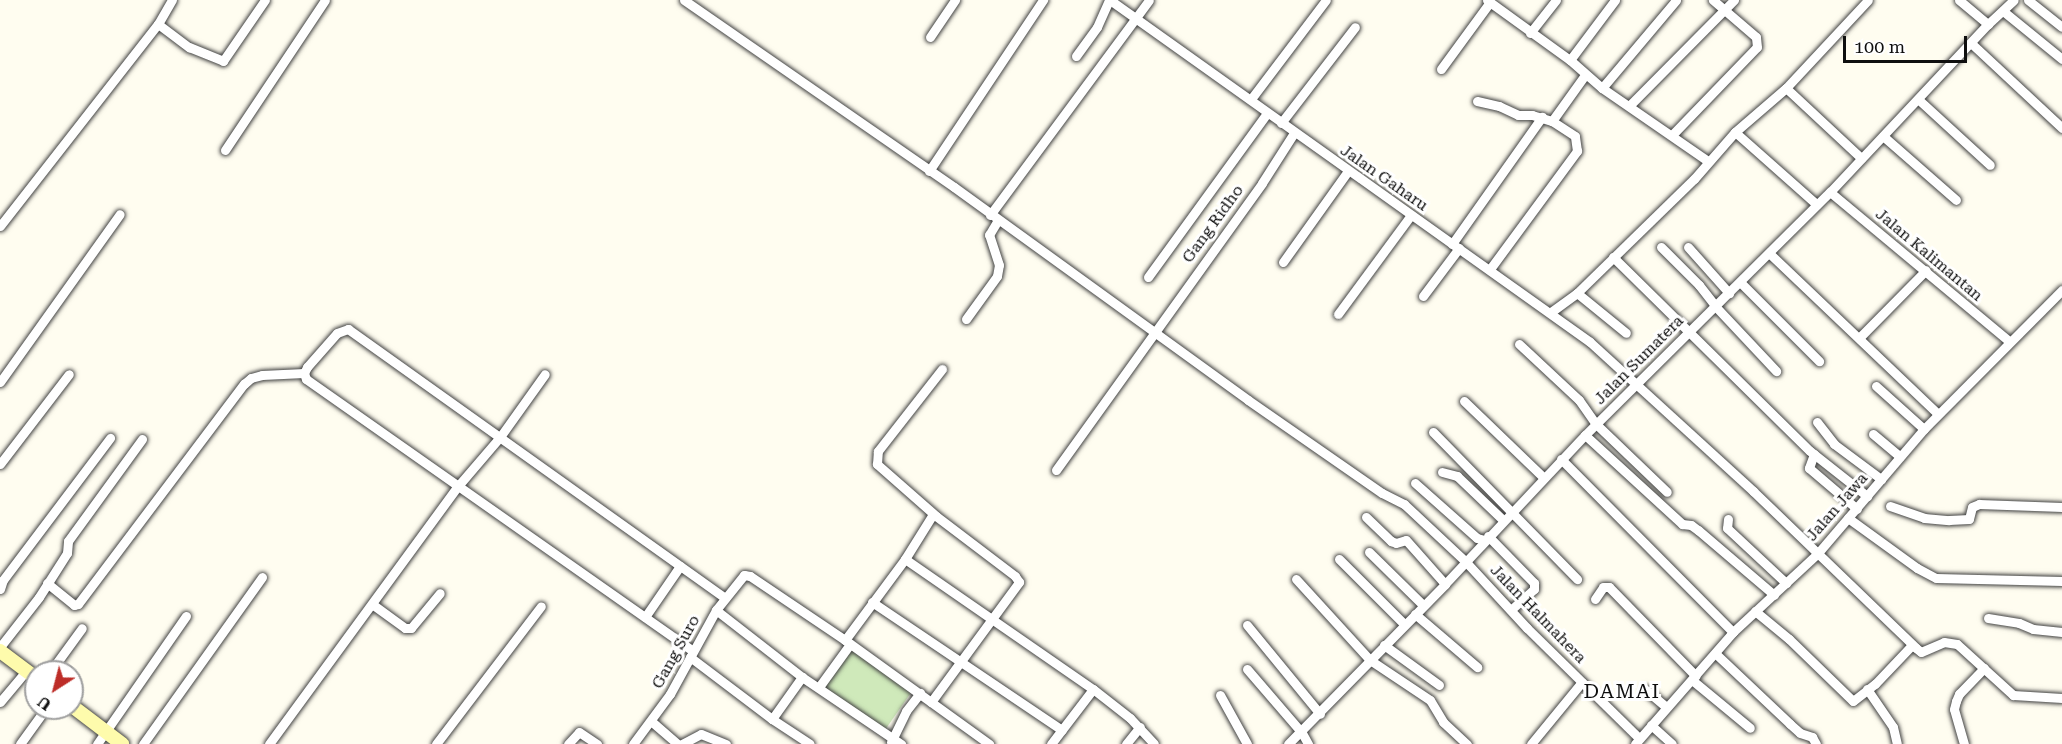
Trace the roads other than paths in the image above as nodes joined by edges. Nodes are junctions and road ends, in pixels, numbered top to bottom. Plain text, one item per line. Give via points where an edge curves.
1 (172, 0) edge
2 (265, 0) edge
3 (325, 0) edge
4 (684, 0) edge
5 (954, 0) edge
6 (1042, 0) edge
7 (1149, 0) edge
8 (1326, 0) edge
9 (1556, 0) edge
10 (1615, 0) edge
11 (1676, 0) edge
12 (1713, 0) edge
13 (1734, 0) edge
14 (1868, 0) edge
15 (1959, 0) edge
16 (2014, 0) edge
17 (2028, 0) edge
18 (1113, 1) edge
19 (1488, 1) edge
20 (1726, 10) junction
21 (2003, 11) junction
22 (1137, 18) junction
23 (158, 24) junction
24 (1988, 24) junction
25 (1355, 27) dead end
26 (2062, 27) edge
27 (1530, 33) junction
28 (930, 37) dead end
29 (1972, 44) junction
30 (1076, 56) dead end
31 (2062, 59) edge
32 (1569, 60) junction
33 (1441, 69) dead end
34 (1585, 75) junction
35 (1602, 88) junction
36 (1786, 88) junction
37 (1251, 99) junction
38 (1919, 100) junction
39 (1477, 101) dead end
40 (1630, 105) junction
41 (1267, 113) junction
42 (1542, 117) junction
43 (1552, 121) junction
44 (1281, 123) junction
45 (2062, 128) edge
46 (1736, 132) junction
47 (1294, 133) junction
48 (1672, 135) junction
49 (1883, 136) junction
50 (225, 150) dead end
51 (1861, 158) junction
52 (1708, 161) junction
53 (1990, 165) dead end
54 (929, 171) junction
55 (1348, 171) junction
56 (1830, 192) junction
57 (1956, 200) dead end
58 (1816, 204) junction
59 (120, 214) dead end
60 (1411, 215) junction
61 (994, 218) junction
62 (0, 226) edge
63 (1455, 246) junction
64 (1688, 247) dead end
65 (1661, 248) dead end
66 (1769, 253) junction
67 (1612, 257) junction
68 (1283, 262) dead end
69 (1490, 269) junction
70 (1926, 270) junction
71 (1148, 277) dead end
72 (1740, 282) junction
73 (2062, 290) edge
74 (1577, 293) junction
75 (1729, 293) junction
76 (1423, 296) dead end
77 (1716, 307) junction
78 (1551, 312) junction
79 (1338, 314) dead end
80 (966, 319) dead end
81 (1690, 331) junction
82 (1155, 332) junction
83 (1626, 333) dead end
84 (1859, 338) junction
85 (2009, 341) junction
86 (1519, 344) dead end
87 (1819, 361) dead end
88 (942, 369) dead end
89 (1776, 371) dead end
90 (304, 373) junction
91 (69, 374) dead end
92 (545, 374) dead end
93 (0, 382) edge
94 (1638, 384) junction
95 (1876, 386) dead end
96 (1464, 401) dead end
97 (1938, 414) junction
98 (1817, 422) dead end
99 (1596, 424) junction
100 (1924, 429) junction
101 (1433, 432) dead end
102 (1873, 434) dead end
103 (1585, 435) junction
104 (500, 437) junction
105 (110, 438) dead end
106 (142, 439) dead end
107 (1814, 454) junction
108 (1848, 455) junction
109 (1900, 457) junction
110 (1562, 459) junction
111 (0, 464) edge
112 (1056, 470) dead end
113 (1835, 470) junction
114 (1442, 472) dead end
115 (1544, 478) junction
116 (1881, 479) junction
117 (1415, 483) dead end
118 (458, 486) junction
119 (1667, 492) dead end
120 (1867, 495) junction
121 (1890, 506) dead end
122 (2062, 507) edge
123 (1857, 510) junction
124 (1513, 511) junction
125 (933, 514) junction
126 (1366, 517) dead end
127 (1848, 518) junction
128 (1728, 519) dead end
129 (1503, 520) junction
130 (1486, 538) junction
131 (1369, 552) dead end
132 (1818, 553) junction
133 (905, 559) junction
134 (1339, 559) dead end
135 (1466, 562) junction
136 (680, 566) junction
137 (262, 577) dead end
138 (1296, 579) dead end
139 (1577, 579) dead end
140 (2062, 581) edge
141 (47, 583) junction
142 (1786, 583) junction
143 (1445, 584) junction
144 (0, 589) edge
145 (440, 593) dead end
146 (1774, 595) junction
147 (725, 598) junction
148 (1595, 599) dead end
149 (872, 602) junction
150 (372, 604) junction
151 (1423, 605) junction
152 (541, 606) dead end
153 (716, 610) junction
154 (1511, 610) junction
155 (1755, 611) junction
156 (1415, 614) junction
157 (186, 616) dead end
158 (645, 617) junction
159 (1988, 618) dead end
160 (990, 620) junction
161 (1404, 624) junction
162 (1247, 626) dead end
163 (82, 628) dead end
164 (1733, 632) junction
165 (2062, 632) edge
166 (848, 642) junction
167 (1384, 645) junction
168 (1912, 645) junction
169 (0, 649) edge
170 (692, 654) junction
171 (1716, 654) junction
172 (59, 660) edge
173 (1370, 660) junction
174 (960, 661) junction
175 (1477, 668) dead end
176 (1984, 668) junction
177 (24, 669) edge
178 (1247, 669) dead end
179 (802, 676) junction
180 (1694, 678) junction
181 (24, 681) edge
182 (1582, 682) junction
183 (1439, 685) dead end
184 (819, 687) junction
185 (1867, 688) junction
186 (1094, 689) junction
187 (1646, 690) dead end
188 (920, 693) junction
189 (1220, 695) dead end
190 (2062, 698) edge
191 (0, 702) edge
192 (931, 702) junction
193 (1666, 707) junction
194 (1320, 714) junction
195 (84, 715) edge
196 (771, 719) junction
197 (37, 720) edge
198 (651, 721) junction
199 (1651, 725) junction
200 (1140, 727) junction
201 (1750, 728) dead end
202 (1062, 730) junction
203 (105, 731) junction
204 (1302, 733) junction
205 (1637, 741) edge
206 (895, 742) edge
207 (20, 744) edge
208 (97, 744) edge
209 (122, 744) edge
210 (143, 744) edge
211 (269, 744) edge
212 (436, 744) edge
213 (568, 744) edge
214 (597, 744) edge
215 (633, 744) edge
216 (679, 744) edge
217 (726, 744) edge
218 (810, 744) edge
219 (989, 744) edge
220 (1051, 744) edge
221 (1126, 744) edge
222 (1154, 744) edge
223 (1247, 744) edge
224 (1288, 744) edge
225 (1308, 744) edge
226 (1467, 744) edge
227 (1531, 744) edge
228 (1672, 744) edge
229 (1816, 744) edge
230 (1897, 744) edge
231 (1964, 744) edge

1 - 23 street
2 - 23 street via 223,61 189,47
3 - 50 street
4 - 54 street, Jalan Halmahera
5 - 28 street
6 - 54 street
7 - 22 street
8 - 37 street
9 - 27 street
10 - 32 street
11 - 35 street
12 - 20 street
13 - 20 street
14 - 36 street
15 - 24 street
16 - 21 street, Jalan Sumatera
17 - 26 street
18 - 22 street, Jalan Gaharu
18 - 30 street
19 - 27 street
19 - 33 street
20 - 40 street
20 - 48 street via 1756,37 1757,47
21 - 24 street, Jalan Sumatera
21 - 31 street
22 - 37 street, Jalan Gaharu
22 - 61 street
23 - 62 street
24 - 29 street, Jalan Sumatera
25 - 44 street
27 - 32 street
29 - 38 street, Jalan Sumatera
29 - 45 street
32 - 34 street
34 - 35 street
34 - 43 street
35 - 40 street
36 - 46 street
36 - 51 street
37 - 41 street, Jalan Gaharu
38 - 49 street, Jalan Sumatera
38 - 53 street
39 - 42 street via 1518,115
40 - 48 street
41 - 44 street, Jalan Gaharu
41 - 71 street
42 - 43 street
42 - 63 street
43 - 69 street via 1575,136 1577,151
44 - 47 street, Jalan Gaharu
46 - 52 street
46 - 58 street
47 - 55 street, Jalan Gaharu
47 - 82 street, Gang Ridho
48 - 52 street
49 - 51 street, Jalan Sumatera
49 - 57 street
51 - 56 street, Jalan Sumatera
52 - 67 street
54 - 61 street, Jalan Halmahera
55 - 60 street, Jalan Gaharu
55 - 68 street
56 - 58 street, Jalan Sumatera
56 - 70 street, Jalan Kalimantan
58 - 66 street, Jalan Sumatera
59 - 93 street
60 - 63 street, Jalan Gaharu
60 - 79 street
61 - 80 street via 989,234 998,261 997,276
61 - 82 street, Jalan Halmahera
63 - 69 street, Jalan Gaharu
63 - 76 street
64 - 75 street
65 - 77 street
66 - 72 street, Jalan Sumatera
66 - 84 street
67 - 74 street
67 - 81 street
69 - 78 street, Jalan Gaharu
70 - 84 street
70 - 85 street, Jalan Kalimantan
72 - 75 street, Jalan Sumatera
72 - 87 street
73 - 85 street, Jalan Jawa
74 - 78 street
74 - 83 street
75 - 77 street, Jalan Sumatera
77 - 81 street, Jalan Sumatera
77 - 89 street
78 - 94 street, Jalan Gaharu
81 - 94 street, Jalan Sumatera
81 - 107 street
82 - 112 street, Gang Ridho
82 - 135 street, Jalan Halmahera via 1372,486 1404,504
84 - 97 street
85 - 97 street, Jalan Jawa
86 - 99 street via 1579,400
88 - 125 street via 876,457 877,464
90 - 104 street via 337,333 348,329
90 - 118 street via 306,379
90 - 141 street via 262,375 244,384 78,604 74,605
91 - 111 street
92 - 104 street
94 - 99 street, Jalan Sumatera
94 - 132 street, Jalan Gaharu
95 - 100 street
96 - 115 street
97 - 100 street, Jalan Jawa
98 - 108 street
99 - 103 street, Jalan Sumatera
99 - 119 street
100 - 109 street, Jalan Jawa
101 - 124 street
102 - 109 street
103 - 110 street, Jalan Sumatera
103 - 146 street via 1682,524 1698,530
104 - 118 street
104 - 136 street
105 - 144 street
106 - 141 street via 68,541 67,553
107 - 113 street
107 - 123 street via 1809,468
108 - 113 street
108 - 116 street
109 - 116 street, Jalan Jawa
110 - 115 street, Jalan Sumatera
110 - 164 street
113 - 120 street
114 - 129 street via 1457,476
115 - 124 street, Jalan Sumatera
116 - 120 street, Jalan Jawa
117 - 130 street via 1477,538
118 - 150 street
118 - 158 street
120 - 123 street, Jalan Jawa
121 - 122 street via 1924,518 1949,520 1969,519 1972,507 1979,504
123 - 127 street, Jalan Jawa
124 - 129 street, Jalan Sumatera
124 - 139 street
125 - 133 street
125 - 160 street via 1015,576 1018,582
126 - 143 street via 1390,541 1396,543 1404,538
127 - 132 street, Jalan Jawa
127 - 140 street via 1936,578
128 - 142 street via 1727,528
129 - 130 street, Jalan Sumatera
130 - 135 street, Jalan Sumatera
130 - 154 street via 1534,583 1533,589
131 - 151 street
132 - 142 street, Jalan Jawa
132 - 168 street, Jalan Gaharu
133 - 149 street
133 - 160 street
134 - 161 street
135 - 143 street, Jalan Sumatera
135 - 154 street, Jalan Halmahera
136 - 147 street
136 - 158 street
137 - 210 street
138 - 173 street
141 - 169 street
142 - 146 street, Jalan Jawa
143 - 151 street, Jalan Sumatera
145 - 150 street via 411,628 405,628
146 - 155 street, Jalan Jawa
147 - 153 street, Gang Suro
147 - 166 street, Gang Suro via 744,575 750,576
148 - 180 street via 1603,587 1609,587
149 - 166 street
149 - 174 street
150 - 211 street
151 - 156 street, Jalan Sumatera
152 - 212 street
153 - 170 street, Gang Suro
153 - 179 street
154 - 182 street, Jalan Halmahera
155 - 164 street, Jalan Jawa
155 - 185 street via 1849,699 1852,701
156 - 161 street, Jalan Sumatera
156 - 175 street
157 - 203 street
158 - 170 street
159 - 165 street
160 - 174 street
160 - 186 street
161 - 167 street, Jalan Sumatera
162 - 194 street
163 - 172 street
164 - 171 street, Jalan Jawa
166 - 184 street
166 - 188 street
167 - 173 street, Jalan Sumatera
167 - 183 street
168 - 176 street via 1921,652 1944,642 1958,644
168 - 185 street
169 - 177 street
170 - 196 street
170 - 198 street, Gang Suro
171 - 180 street, Jalan Jawa
171 - 229 street
173 - 194 street, Jalan Sumatera
173 - 226 street via 1430,700 1443,722
174 - 192 street
174 - 202 street
176 - 190 street via 2013,695
176 - 231 street via 1956,701 1954,709
178 - 204 street
179 - 184 street
179 - 196 street
180 - 193 street, Jalan Jawa
180 - 201 street
181 - 191 street
182 - 205 street, Jalan Halmahera
182 - 227 street
184 - 206 street
185 - 230 street via 1893,727
186 - 200 street
186 - 202 street
187 - 193 street
188 - 192 street
188 - 206 street via 906,711
189 - 223 street
192 - 219 street
193 - 199 street, Jalan Jawa
194 - 204 street, Jalan Sumatera
195 - 203 street
196 - 218 street
197 - 207 street
198 - 215 street, Gang Suro
198 - 216 street
199 - 205 street, Jalan Jawa
199 - 228 street
200 - 221 street
200 - 222 street
202 - 220 street
203 - 208 street
203 - 209 street
204 - 224 street, Jalan Sumatera
204 - 225 street
213 - 214 street via 579,732
216 - 217 street via 701,734

